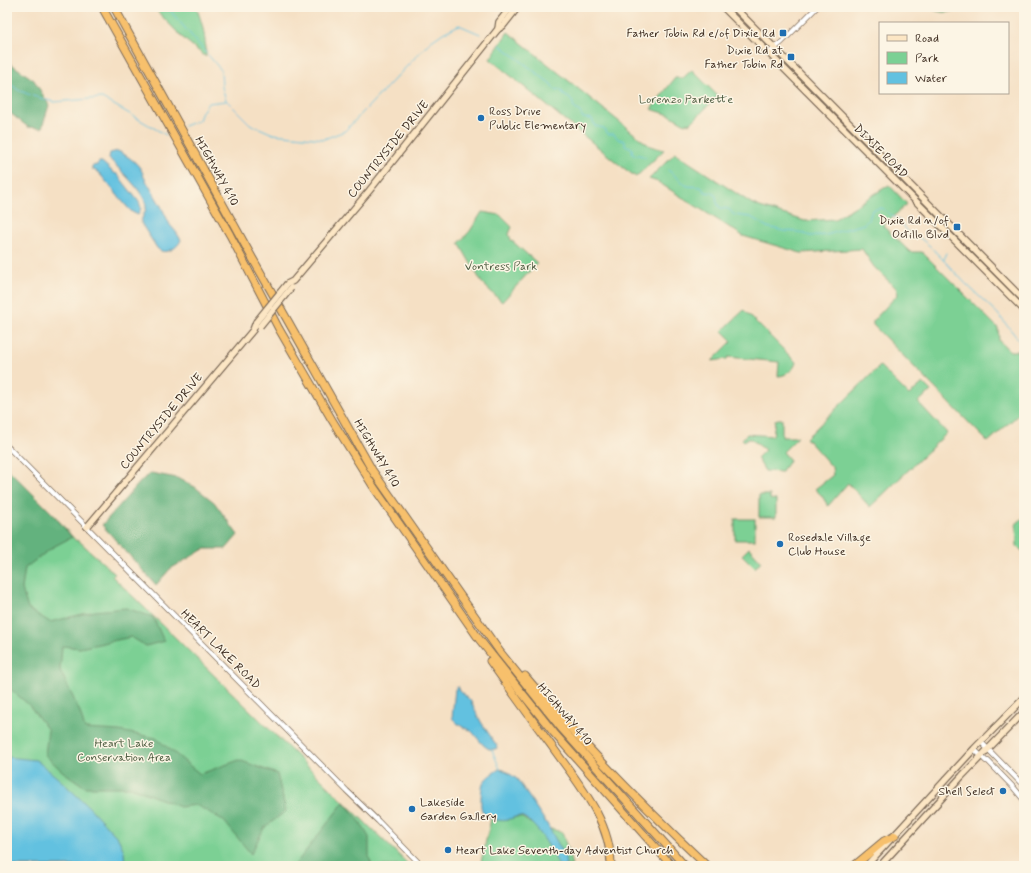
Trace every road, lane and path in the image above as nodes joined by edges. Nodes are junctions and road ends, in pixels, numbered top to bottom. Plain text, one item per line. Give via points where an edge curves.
1 (102, 7) edge
2 (115, 7) edge
3 (511, 7) edge
4 (518, 7) edge
5 (723, 7) edge
6 (734, 7) edge
7 (817, 7) edge
8 (498, 29) junction
9 (774, 48) junction
10 (769, 53) junction
11 (1024, 300) edge
12 (1024, 310) edge
13 (7, 446) edge
14 (87, 527) junction
15 (479, 640) junction
16 (500, 652) junction
17 (1024, 698) edge
18 (1024, 712) edge
19 (981, 742) junction
20 (974, 749) junction
21 (988, 749) junction
22 (981, 756) junction
23 (1024, 786) edge
24 (1024, 800) edge
25 (895, 836) junction
26 (422, 866) edge
27 (611, 866) edge
28 (672, 866) edge
29 (685, 866) edge
30 (707, 866) edge
31 (854, 866) edge
32 (866, 866) edge
33 (880, 866) edge

1 - 15 highway, HIGHWAY 410 via 226,228 279,329 332,420 373,486
2 - 16 highway, HIGHWAY 410 via 372,470
3 - 8 main road, COUNTRYSIDE DRIVE via 499,22
4 - 8 main road, COUNTRYSIDE DRIVE via 504,26
5 - 10 main road, DIXIE ROAD
6 - 9 main road, DIXIE ROAD
7 - 9 street
8 - 14 main road, COUNTRYSIDE DRIVE, bridge via 374,185
9 - 10 street
9 - 11 main road, DIXIE ROAD
10 - 12 main road, DIXIE ROAD
13 - 14 street, HEART LAKE ROAD
14 - 26 street, HEART LAKE ROAD
15 - 27 highway via 484,652 593,805 606,836
15 - 28 highway, HIGHWAY 410 via 554,733
16 - 29 highway, HIGHWAY 410 via 562,729
16 - 30 highway via 510,658 592,751
17 - 19 main road
18 - 21 main road
19 - 20 main road
19 - 21 street
20 - 22 street
20 - 25 main road
21 - 22 main road
21 - 23 street
22 - 24 street
22 - 33 main road
25 - 31 highway via 884,841
25 - 32 main road

